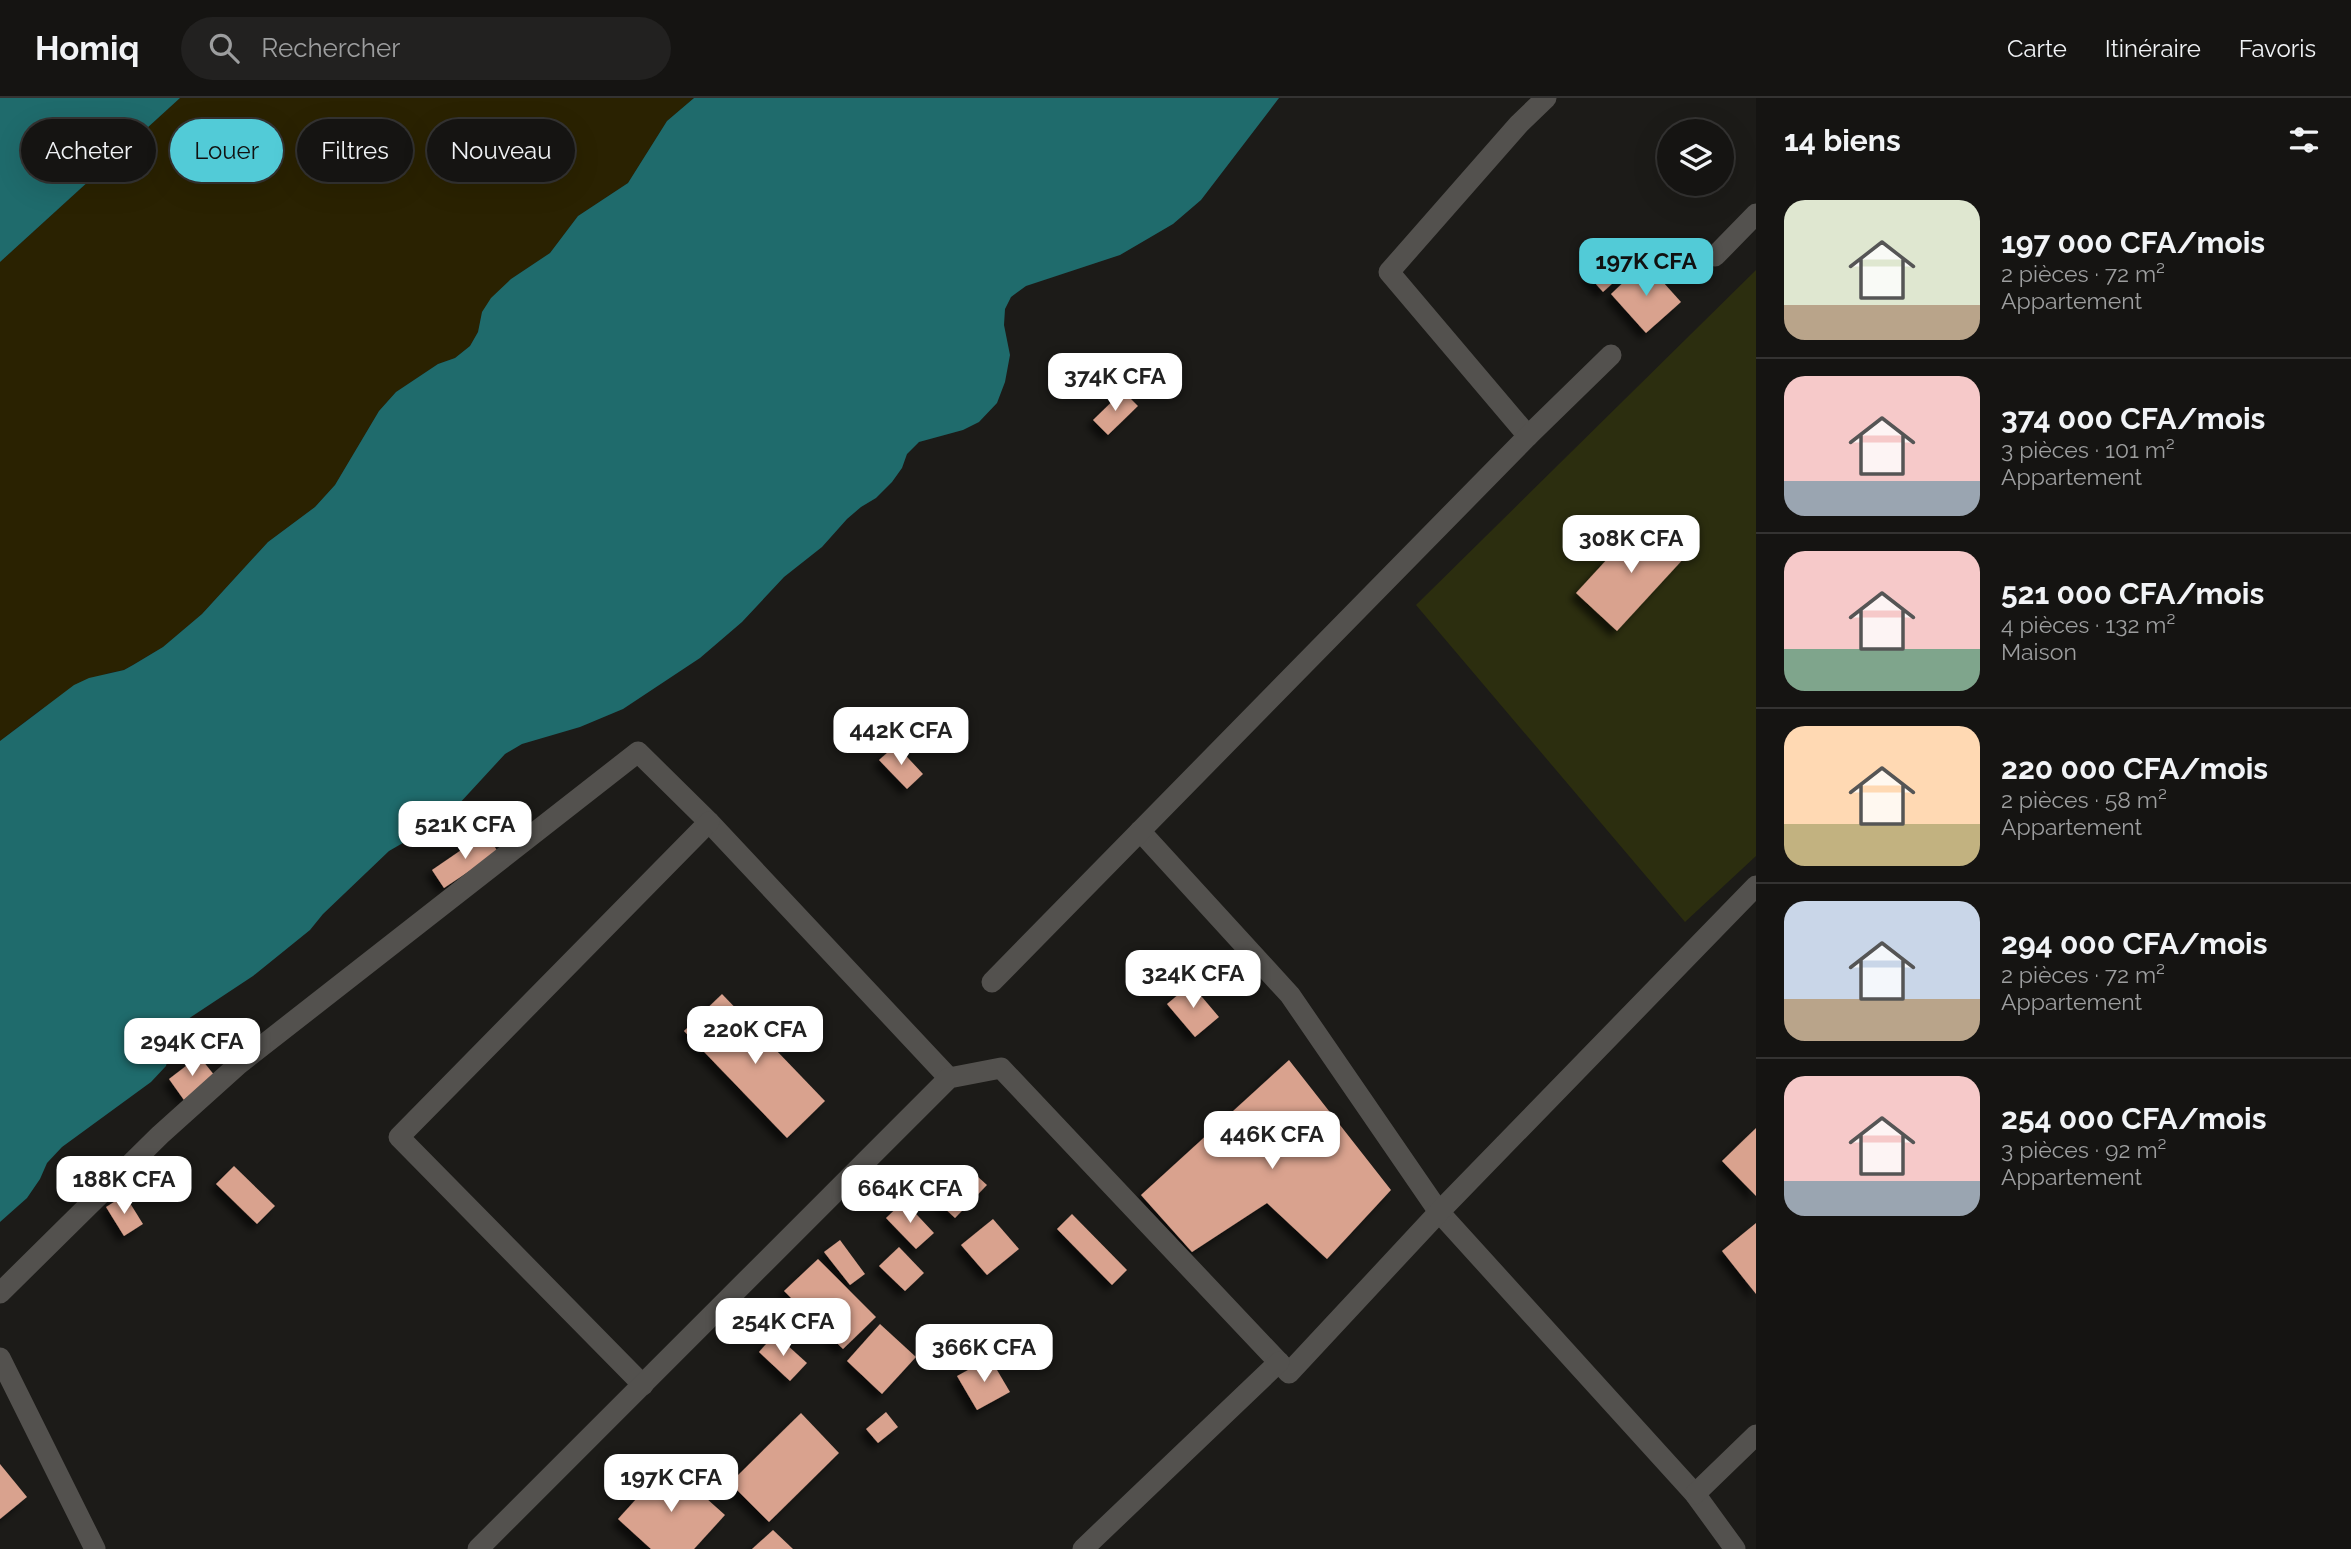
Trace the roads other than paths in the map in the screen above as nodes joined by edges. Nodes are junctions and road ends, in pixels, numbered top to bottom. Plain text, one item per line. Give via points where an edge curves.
1 (1546, 98) edge
2 (1756, 214) edge
3 (1715, 256) dead end
4 (1611, 355) dead end
5 (1528, 436) junction
6 (709, 822) junction
7 (1140, 831) junction
8 (1756, 886) edge
9 (992, 982) dead end
10 (949, 1078) junction
11 (1439, 1212) junction
12 (0, 1293) edge
13 (0, 1358) edge
14 (1279, 1362) junction
15 (643, 1385) junction
16 (1756, 1435) edge
17 (1695, 1494) junction
18 (95, 1549) edge
19 (478, 1549) edge
20 (1083, 1549) edge
21 (1735, 1549) edge

1 - 5 street via 1389,272
2 - 3 street
4 - 5 street
5 - 7 street
6 - 10 street
6 - 12 street via 638,752 239,1064
6 - 15 street via 399,1137
7 - 9 street
7 - 11 street via 1290,995
8 - 11 street
10 - 14 street via 1001,1068
10 - 15 street
11 - 14 street via 1289,1373
11 - 17 street
13 - 18 street
14 - 20 street
15 - 19 street
16 - 17 street
17 - 21 street

